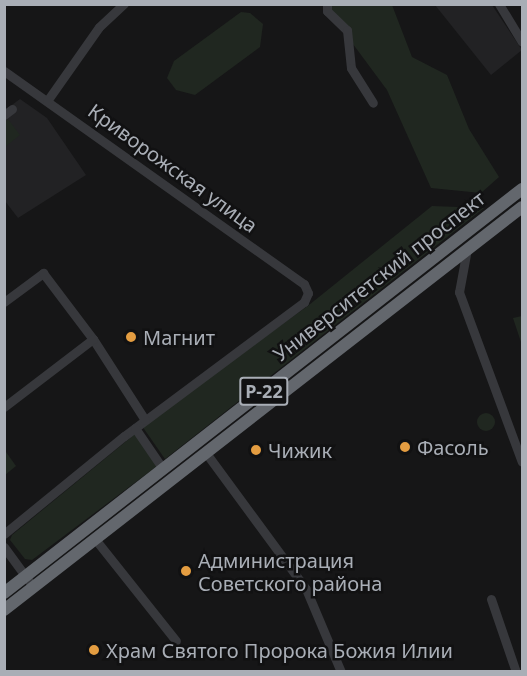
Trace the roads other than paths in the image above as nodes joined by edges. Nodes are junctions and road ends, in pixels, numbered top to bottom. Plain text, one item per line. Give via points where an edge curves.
1 (124, 4) edge
2 (327, 4) edge
3 (499, 4) edge
4 (522, 42) edge
5 (4, 70) edge
6 (47, 101) junction
7 (373, 102) dead end
8 (522, 189) edge
9 (522, 207) edge
10 (467, 249) junction
11 (4, 302) edge
12 (304, 302) joint
13 (93, 339) junction
14 (4, 407) edge
15 (145, 420) junction
16 (135, 428) junction
17 (206, 453) junction
18 (522, 462) edge
19 (164, 469) junction
20 (4, 534) edge
21 (95, 539) junction
22 (4, 547) edge
23 (26, 576) junction
24 (34, 587) junction
25 (4, 592) edge
26 (491, 599) dead end
27 (4, 610) edge
28 (176, 641) dead end
29 (341, 672) edge
30 (516, 672) edge

1 - 6 street via 99,27
2 - 7 street via 327,11 347,30 351,68
3 - 4 street
5 - 6 street, Криворожская улица
6 - 12 street, Криворожская улица via 304,284 308,293
8 - 19 highway, Университетский проспект / Р-22
9 - 10 highway, Университетский проспект / Р-22
10 - 17 highway, Университетский проспект / Р-22
10 - 18 street via 459,292
11 - 13 street via 43,273
12 - 15 street, Университетский проспект
13 - 14 street
13 - 15 street
15 - 16 street, Университетский проспект
16 - 19 street
16 - 20 street, Университетский проспект
17 - 21 highway, Университетский проспект / Р-22
17 - 29 street via 306,589
19 - 23 highway, Университетский проспект / Р-22
21 - 24 highway, Университетский проспект / Р-22
21 - 28 street
22 - 23 street
23 - 24 street
23 - 25 highway, Университетский проспект / Р-22
24 - 27 highway, Университетский проспект / Р-22
26 - 30 street

